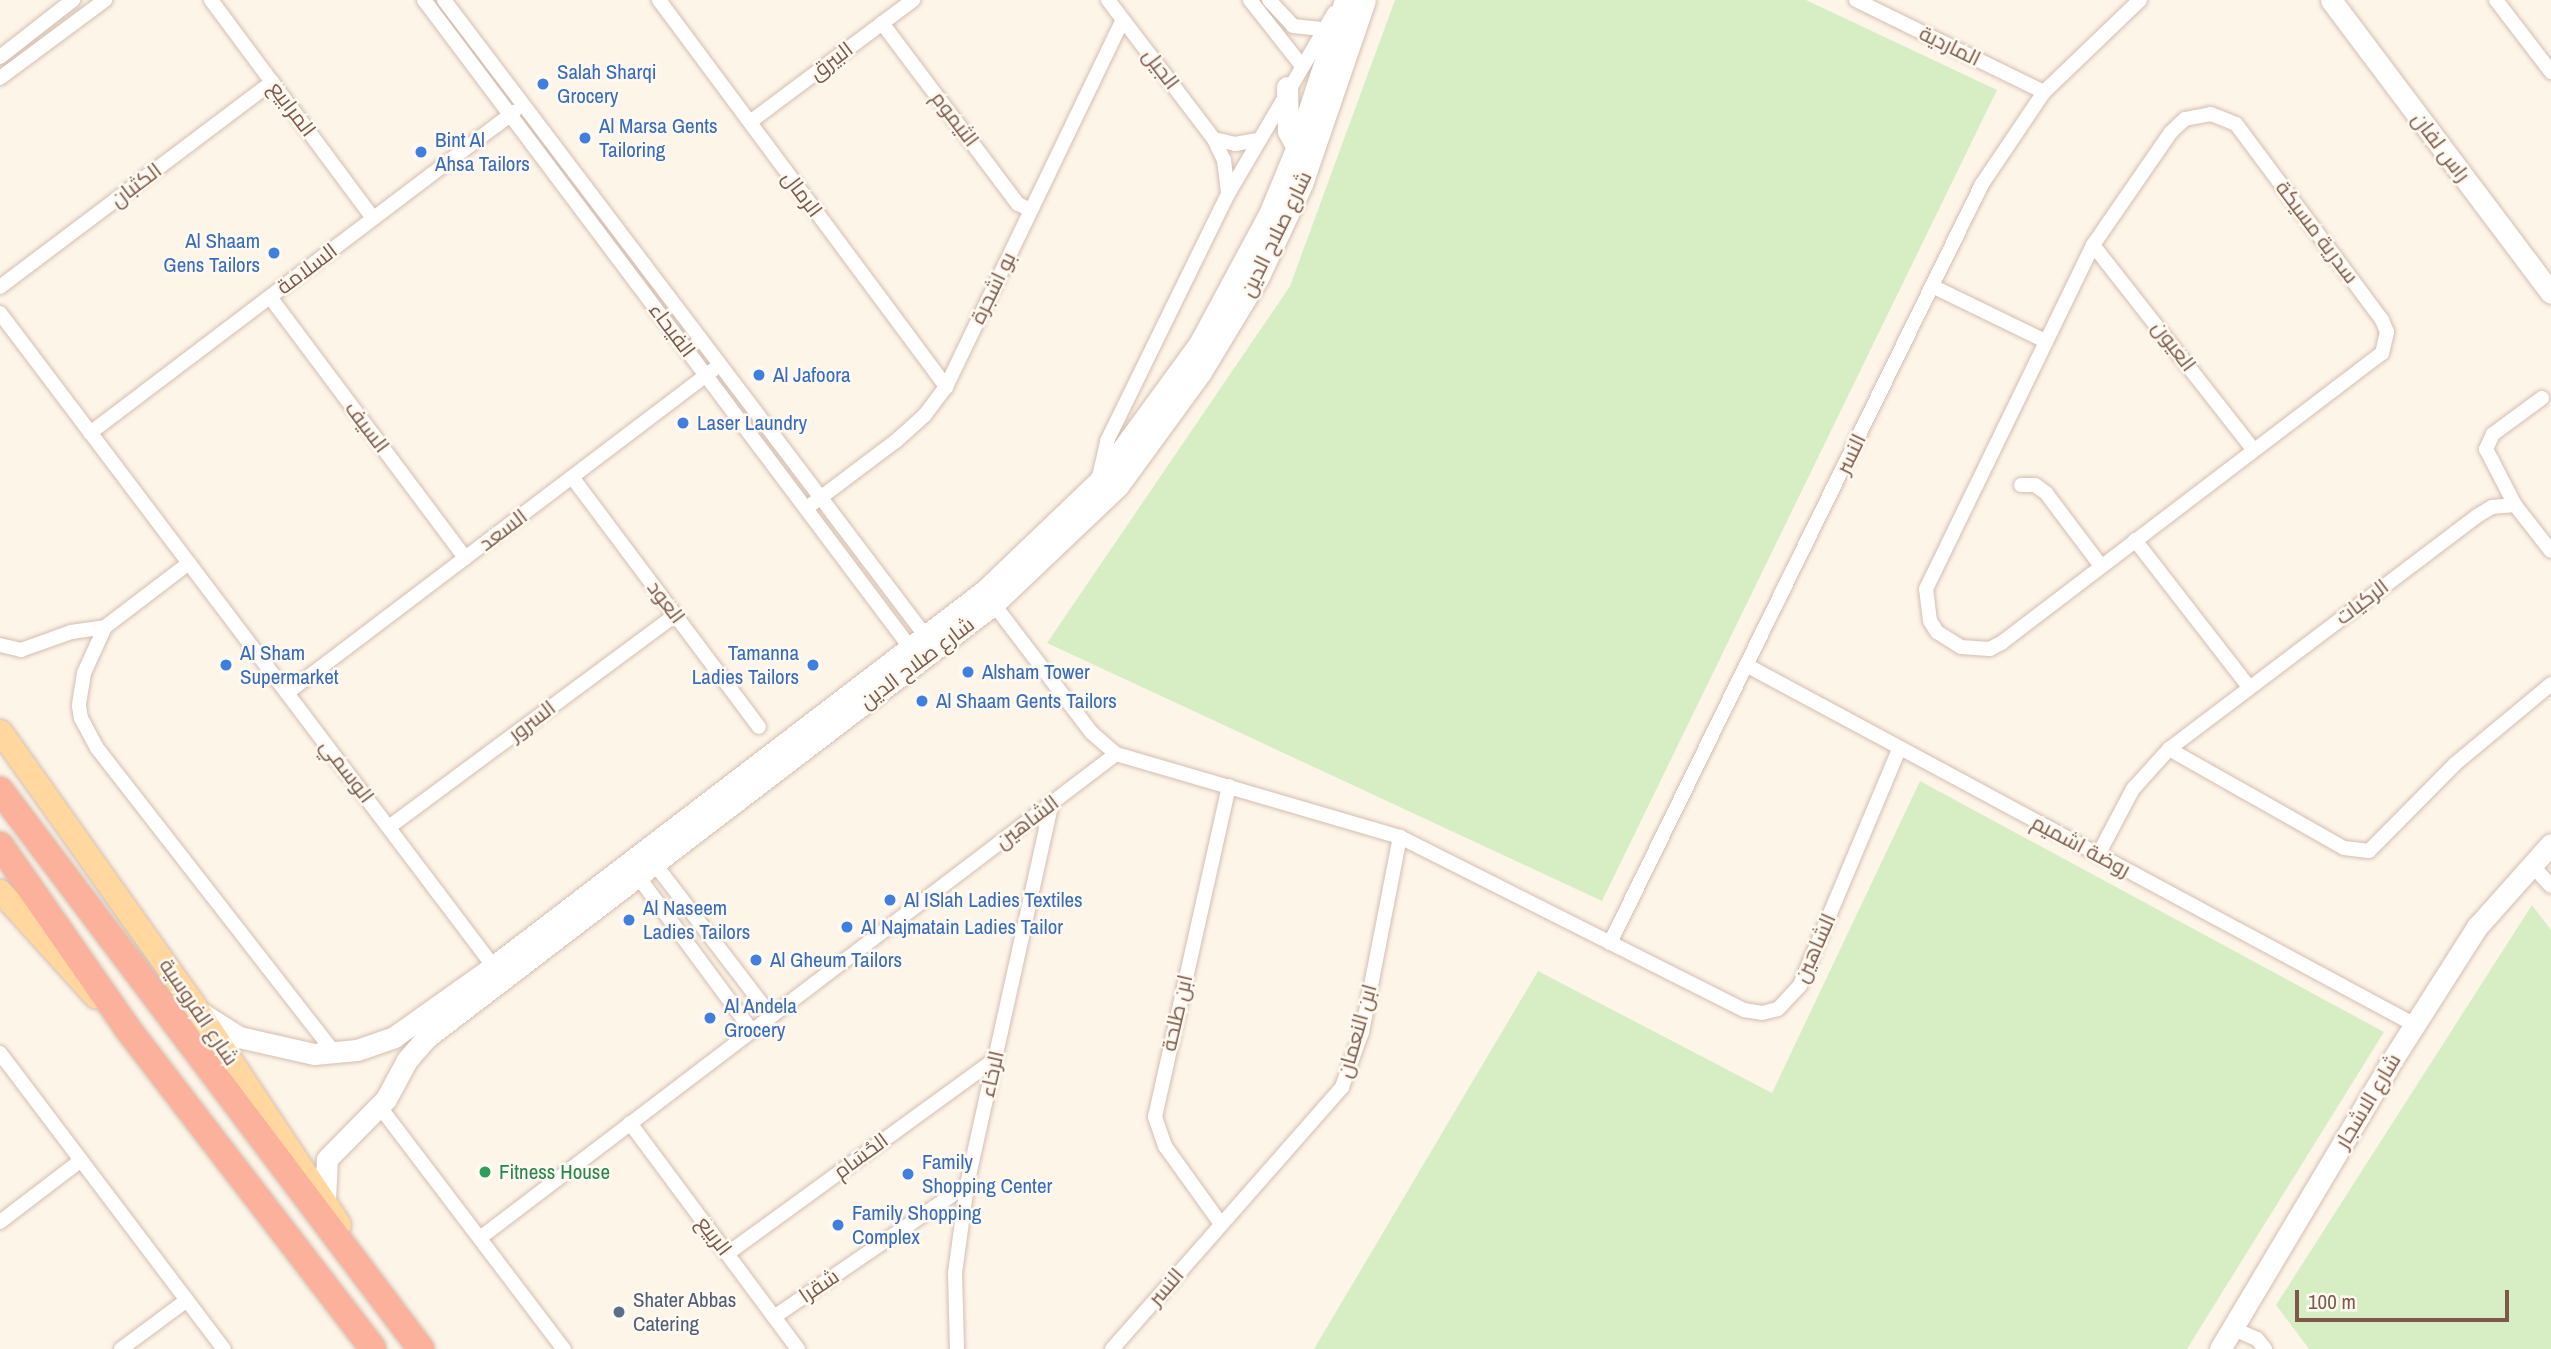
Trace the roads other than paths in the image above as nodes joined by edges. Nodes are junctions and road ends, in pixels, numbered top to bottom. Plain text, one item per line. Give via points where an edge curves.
1 (74, 0) edge
2 (105, 0) edge
3 (211, 0) edge
4 (424, 0) edge
5 (444, 0) edge
6 (659, 0) edge
7 (912, 0) edge
8 (1108, 0) edge
9 (1250, 0) edge
10 (1269, 0) edge
11 (1351, 0) edge
12 (1856, 0) edge
13 (2139, 0) edge
14 (2331, 0) edge
15 (2346, 0) edge
16 (2496, 0) edge
17 (1123, 20) junction
18 (882, 23) junction
19 (1324, 29) junction
20 (0, 57) edge
21 (1302, 66) junction
22 (2, 72) edge
23 (2551, 72) edge
24 (272, 82) junction
25 (1287, 87) junction
26 (2044, 92) junction
27 (523, 105) junction
28 (508, 116) junction
29 (750, 122) junction
30 (1214, 139) junction
31 (1257, 139) junction
32 (1306, 149) junction
33 (1228, 194) junction
34 (1031, 210) junction
35 (373, 218) junction
36 (2093, 245) junction
37 (2551, 272) edge
38 (1932, 286) junction
39 (0, 287) edge
40 (2551, 293) edge
41 (270, 297) junction
42 (0, 313) edge
43 (2043, 340) junction
44 (719, 366) junction
45 (706, 375) junction
46 (946, 387) junction
47 (2542, 398) dead end
48 (90, 433) junction
49 (2253, 449) junction
50 (572, 477) junction
51 (2021, 485) dead end
52 (1106, 487) junction
53 (819, 498) junction
54 (2515, 505) junction
55 (804, 510) junction
56 (2135, 540) junction
57 (2551, 551) edge
58 (466, 558) junction
59 (189, 564) junction
60 (2101, 566) junction
61 (989, 598) junction
62 (675, 615) junction
63 (105, 627) junction
64 (0, 646) edge
65 (922, 648) junction
66 (1748, 666) junction
67 (2551, 684) edge
68 (2249, 687) junction
69 (287, 693) junction
70 (759, 727) dead end
71 (0, 731) edge
72 (1899, 749) junction
73 (2169, 749) junction
74 (1116, 754) junction
75 (1229, 786) junction
76 (0, 790) edge
77 (1052, 803) junction
78 (389, 827) junction
79 (1400, 837) junction
80 (2551, 844) edge
81 (0, 845) edge
82 (2098, 855) junction
83 (2551, 855) edge
84 (642, 864) junction
85 (2532, 865) junction
86 (2551, 886) edge
87 (2, 894) edge
88 (1610, 943) junction
89 (499, 973) junction
90 (190, 999) junction
91 (771, 1016) junction
92 (2415, 1025) junction
93 (127, 1027) junction
94 (752, 1031) junction
95 (394, 1037) junction
96 (0, 1052) edge
97 (335, 1054) junction
98 (411, 1054) junction
99 (995, 1059) junction
100 (380, 1107) junction
101 (630, 1123) junction
102 (80, 1161) junction
103 (967, 1185) junction
104 (325, 1200) junction
105 (0, 1222) edge
106 (1221, 1224) junction
107 (480, 1238) junction
108 (727, 1254) junction
109 (187, 1300) junction
110 (384, 1302) junction
111 (774, 1317) junction
112 (2232, 1328) junction
113 (121, 1349) edge
114 (224, 1349) edge
115 (373, 1349) edge
116 (421, 1349) edge
117 (564, 1349) edge
118 (799, 1349) edge
119 (957, 1349) edge
120 (1112, 1349) edge
121 (2220, 1349) edge
122 (2265, 1349) edge

1 - 20 street
2 - 22 street
3 - 24 street, المرابيع
4 - 28 street, الفيحاء
5 - 27 street, الفيحاء
6 - 29 street, الرمال
7 - 18 street, البيرق
8 - 17 street, الجيل
9 - 21 street
10 - 19 street via 1293,26
11 - 19 street, شارع صلاح الدين
11 - 32 street, شارع صلاح الدين
12 - 26 street, الماردية
13 - 26 street, النسر
14 - 40 street, راس لفان
15 - 37 street, راس لفان
16 - 23 street
17 - 30 street, الجيل
17 - 34 street, بو اشجرة
18 - 29 street, البيرق
18 - 34 street, الثيموم via 1018,204
19 - 21 street, شارع صلاح الدين
21 - 25 street, شارع صلاح الدين
24 - 35 street, المرابيع
24 - 39 street, الكثبان
25 - 31 street, شارع صلاح الدين
25 - 32 street via 1288,131
26 - 38 street, النسر via 1982,184
27 - 28 street, السلامة
27 - 44 street, الفيحاء
28 - 35 street, السلامة
28 - 45 street, الفيحاء
29 - 46 street, الرمال
30 - 31 street via 1235,144
30 - 33 street, الجيل via 1224,160
31 - 33 street, شارع صلاح الدين
32 - 52 street, شارع صلاح الدين via 1206,333
33 - 52 street, شارع صلاح الدين via 1107,441
34 - 46 street, بو اشجرة
35 - 41 street, السلامة
36 - 43 street, سدرية مسيكة
36 - 49 street, العيون
36 - 49 street, سدرية مسيكة via 2136,177 2185,119 2211,114 2236,124 2387,332 2382,353
38 - 43 street
38 - 66 street, النسر
41 - 48 street, السلامة
41 - 58 street, السيف
42 - 48 street, الوسمي
43 - 60 street, سدرية مسيكة via 1926,589 1925,608 1937,632 1951,641 1961,647 1990,649
44 - 45 street, السعد
44 - 53 street, الفيحاء
45 - 50 street, السعد
45 - 55 street, الفيحاء
46 - 53 street, بو اشجرة via 896,441
47 - 54 street via 2486,442 2490,460
48 - 59 street, الوسمي
49 - 56 street, سدرية مسيكة
50 - 58 street, السعد
50 - 62 street, العود
51 - 60 street via 2035,485 2046,493
52 - 61 street, شارع صلاح الدين
53 - 55 street, بو اشجرة
53 - 65 street, الفيحاء
54 - 57 street
54 - 68 street, الركيات via 2492,507 2477,516
55 - 65 street, الفيحاء
56 - 60 street, سدرية مسيكة
56 - 68 street
58 - 69 street, السعد
59 - 63 street
59 - 69 street, الوسمي
61 - 65 street, شارع صلاح الدين
61 - 74 street via 1092,733
62 - 70 street, العود
62 - 78 street, السرور
63 - 64 street via 71,632 21,650
63 - 97 street via 81,690 79,706 86,730
65 - 84 street, شارع صلاح الدين
66 - 72 street, روضة اشميم
66 - 88 street, النسر
67 - 73 street via 2455,764 2369,851 2344,848
68 - 73 street, الركيات
69 - 78 street, الوسمي
71 - 90 main road, شارع الفروسية
72 - 82 street, روضة اشميم
72 - 88 street, الشاهين via 1800,985 1778,1009 1744,1010
73 - 82 street, الركيات via 2133,789
74 - 75 street
74 - 77 street, الشاهين
75 - 79 street
75 - 106 street, ابن طلحة via 1154,1117 1165,1146
76 - 110 highway, شارع الفروسية
77 - 91 street, الشاهين
77 - 99 street, الرخاء
78 - 89 street, الوسمي
79 - 88 street
79 - 106 street, ابن النعمان via 1362,1032 1342,1087
80 - 85 street, شارع الاشجار
81 - 93 highway
82 - 92 street, روضة اشميم
83 - 85 street, شارع الاشجار
84 - 89 street, شارع صلاح الدين
84 - 91 street
84 - 94 street
85 - 86 street
85 - 92 street, شارع الاشجار via 2477,927
87 - 93 main road via 56,957
89 - 95 street, شارع صلاح الدين
89 - 98 street, شارع صلاح الدين
90 - 97 street, شارع صلاح الدين via 207,1018 239,1037 295,1052
90 - 104 main road, شارع الفروسية
91 - 94 street, الشاهين
92 - 112 street, شارع الاشجار
93 - 115 highway
94 - 101 street, الشاهين
95 - 97 street, شارع صلاح الدين
95 - 98 street
96 - 102 street
98 - 100 street, شارع صلاح الدين
99 - 103 street, الرخاء
99 - 108 street, الحُسَام
100 - 104 street, شارع صلاح الدين via 327,1159
100 - 107 street
101 - 107 street, الشاهين
101 - 108 street, الربيع
102 - 105 street
102 - 109 street
103 - 111 street, شقرا
103 - 119 street, الرخاء via 955,1273
104 - 110 main road, شارع الفروسية
106 - 120 street, النسر
107 - 117 street
108 - 111 street, الربيع
109 - 113 street
109 - 114 street
110 - 116 highway, شارع الفروسية
111 - 118 street, الربيع
112 - 121 street, شارع الاشجار
112 - 122 street via 2257,1339

